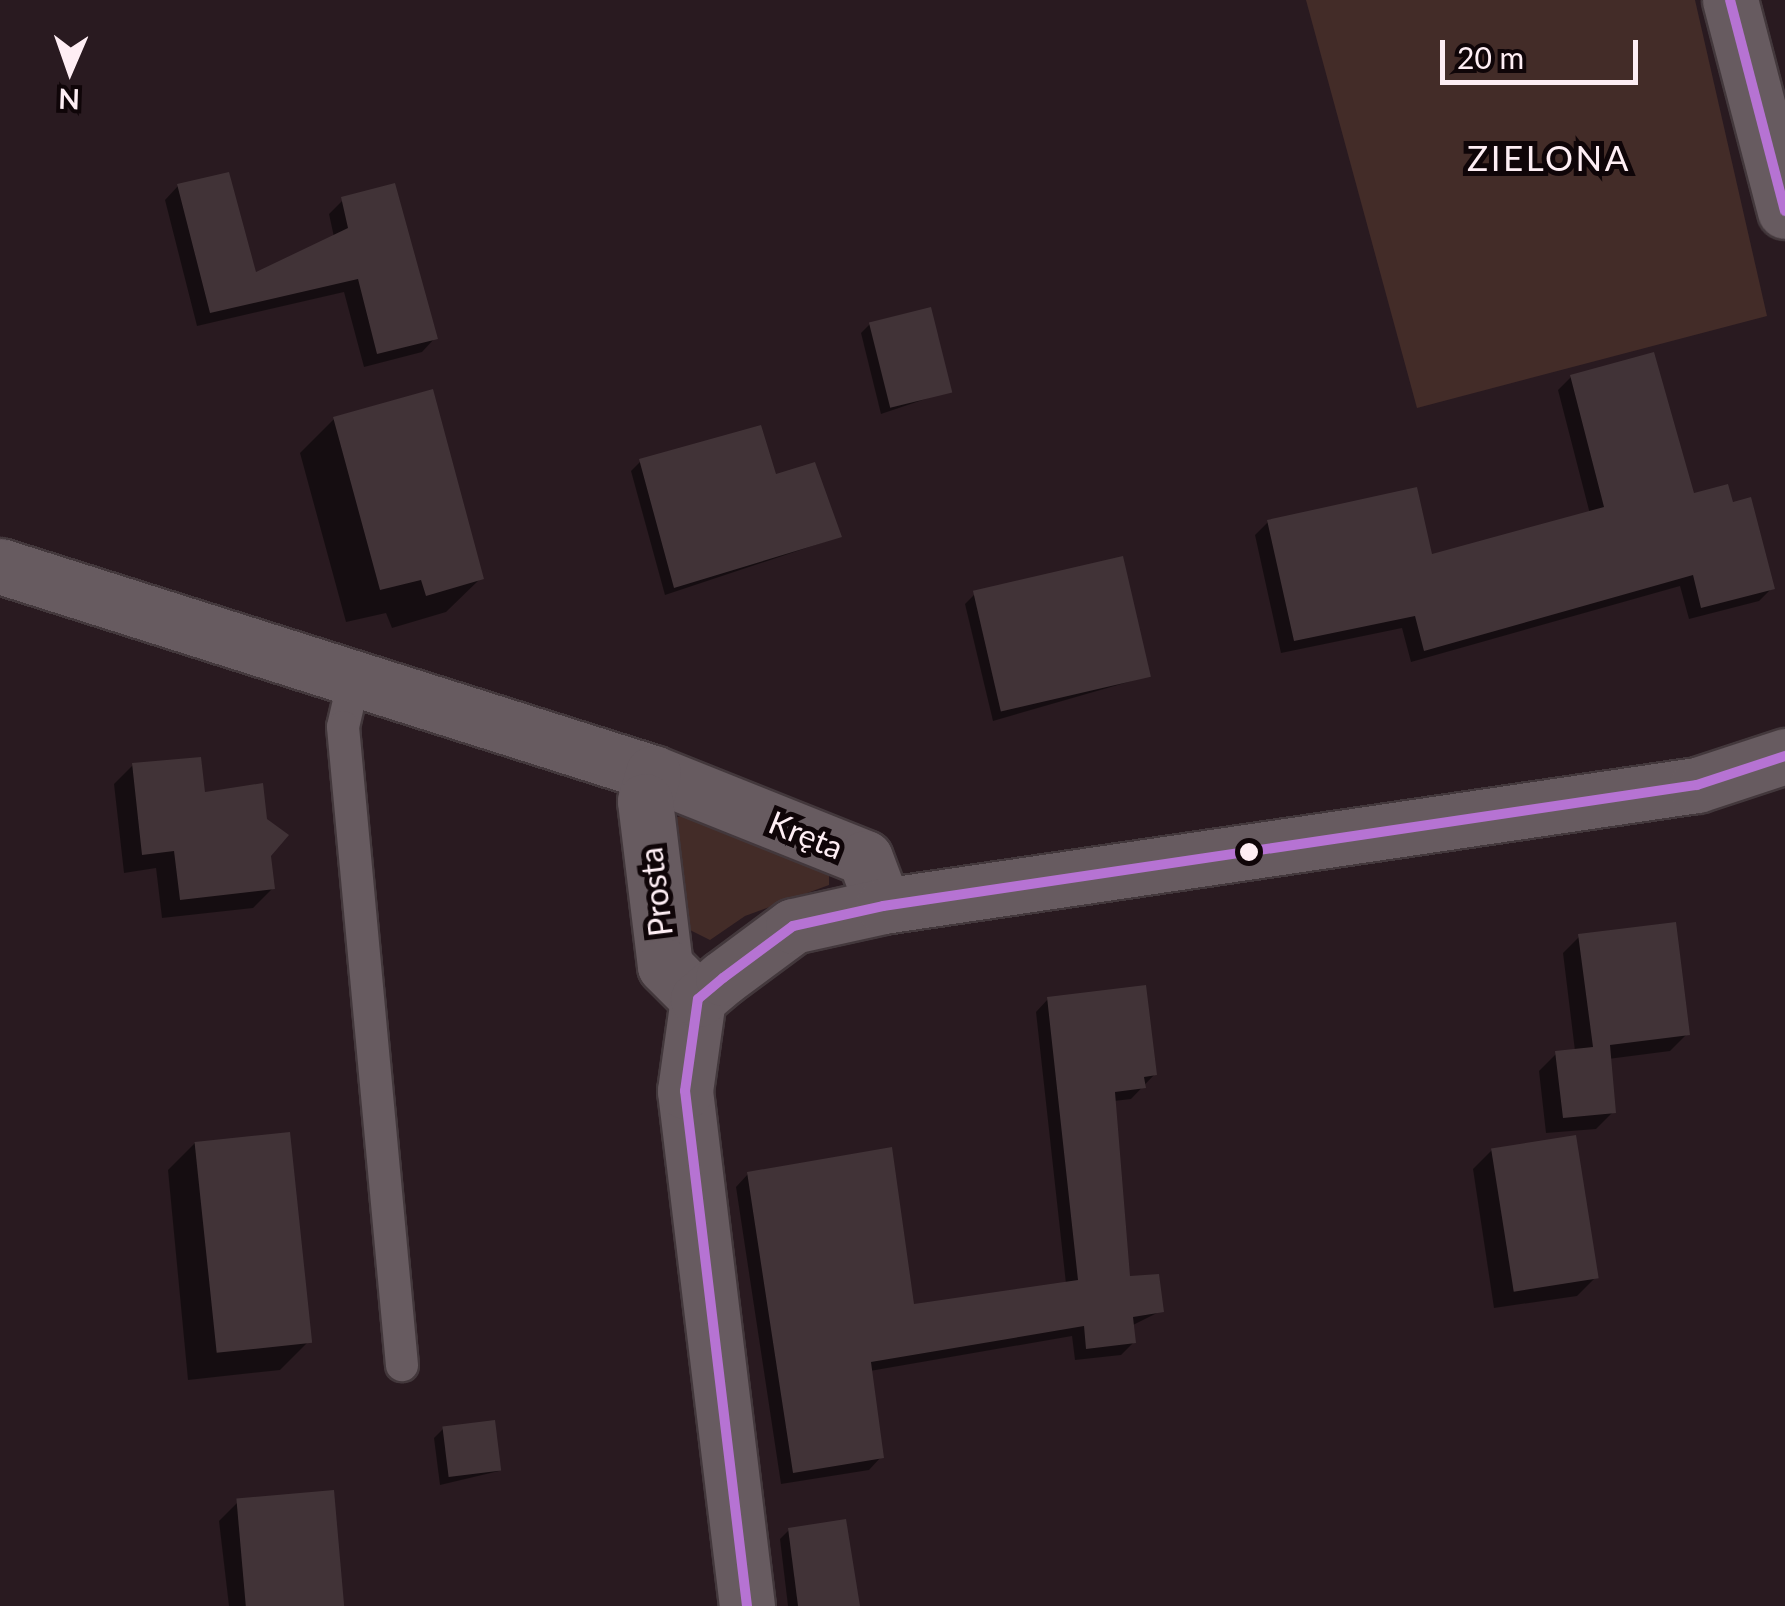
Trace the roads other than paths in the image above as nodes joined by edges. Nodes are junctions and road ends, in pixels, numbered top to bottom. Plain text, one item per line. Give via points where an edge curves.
1 (1730, 0) edge
2 (1785, 211) edge
3 (0, 566) edge
4 (355, 675) junction
5 (1785, 756) edge
6 (654, 774) junction
7 (883, 906) junction
8 (698, 999) junction
9 (402, 1365) dead end
10 (747, 1606) edge

1 - 2 street
3 - 4 street, Kręta
4 - 6 street, Kręta
4 - 9 lane via 343,727
5 - 7 street via 1697,784
6 - 7 street, Kręta via 864,858
6 - 8 street, Prosta via 646,801 665,966
7 - 8 street via 793,926
8 - 10 street via 685,1092

